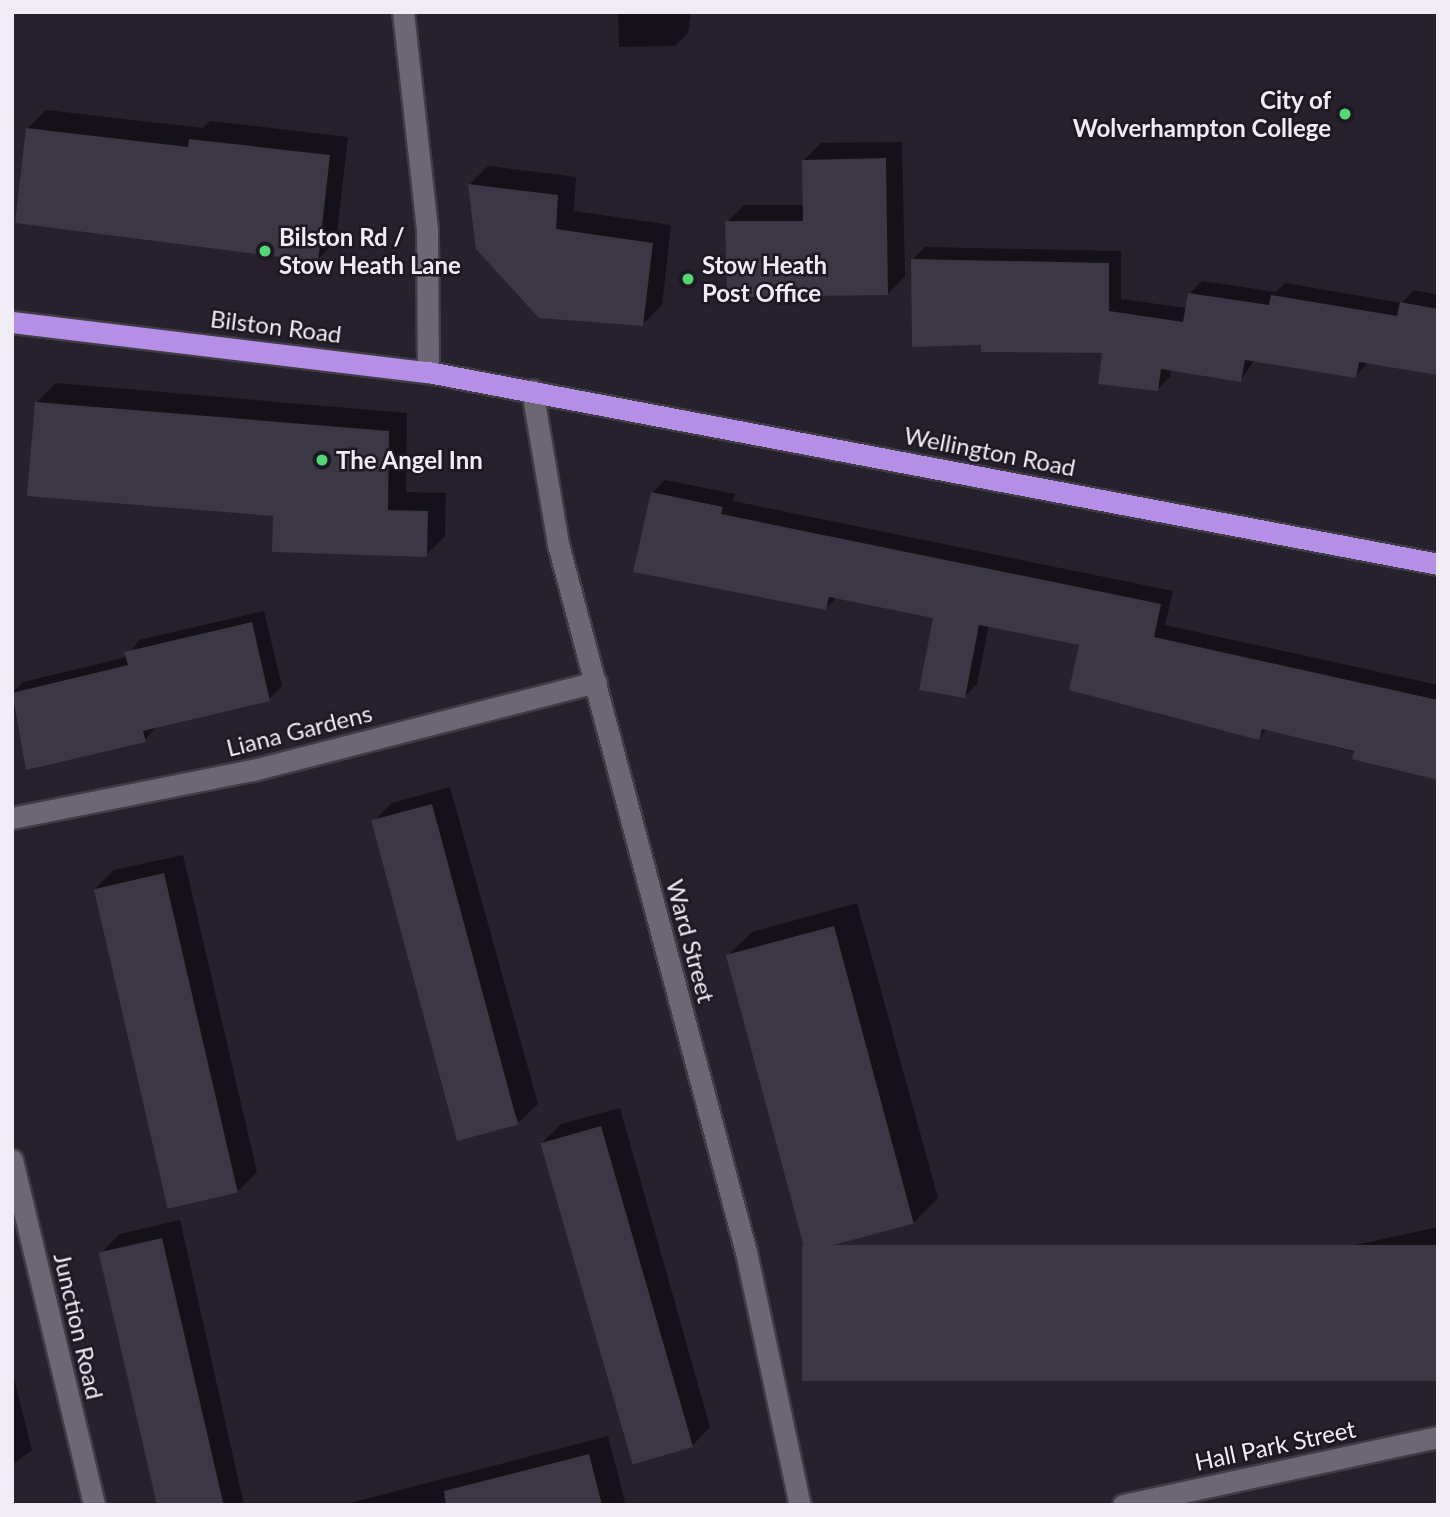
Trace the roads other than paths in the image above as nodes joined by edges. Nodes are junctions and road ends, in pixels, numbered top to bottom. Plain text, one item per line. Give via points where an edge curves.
1 (403, 12) edge
2 (12, 322) edge
3 (428, 372) junction
4 (532, 390) junction
5 (1438, 564) edge
6 (596, 682) junction
7 (12, 818) edge
8 (12, 1160) edge
9 (1438, 1437) edge
10 (94, 1505) edge
11 (800, 1505) edge
12 (1123, 1505) edge

1 - 3 street via 428,231
2 - 3 highway, Bilston Road
3 - 4 highway, Bilston Road
4 - 5 highway, Wellington Road
4 - 6 street, Ward Street via 558,544
6 - 7 street, Liana Gardens via 253,770
6 - 11 street, Ward Street via 746,1252
8 - 10 street, Junction Road
9 - 12 street, Hall Park Street

